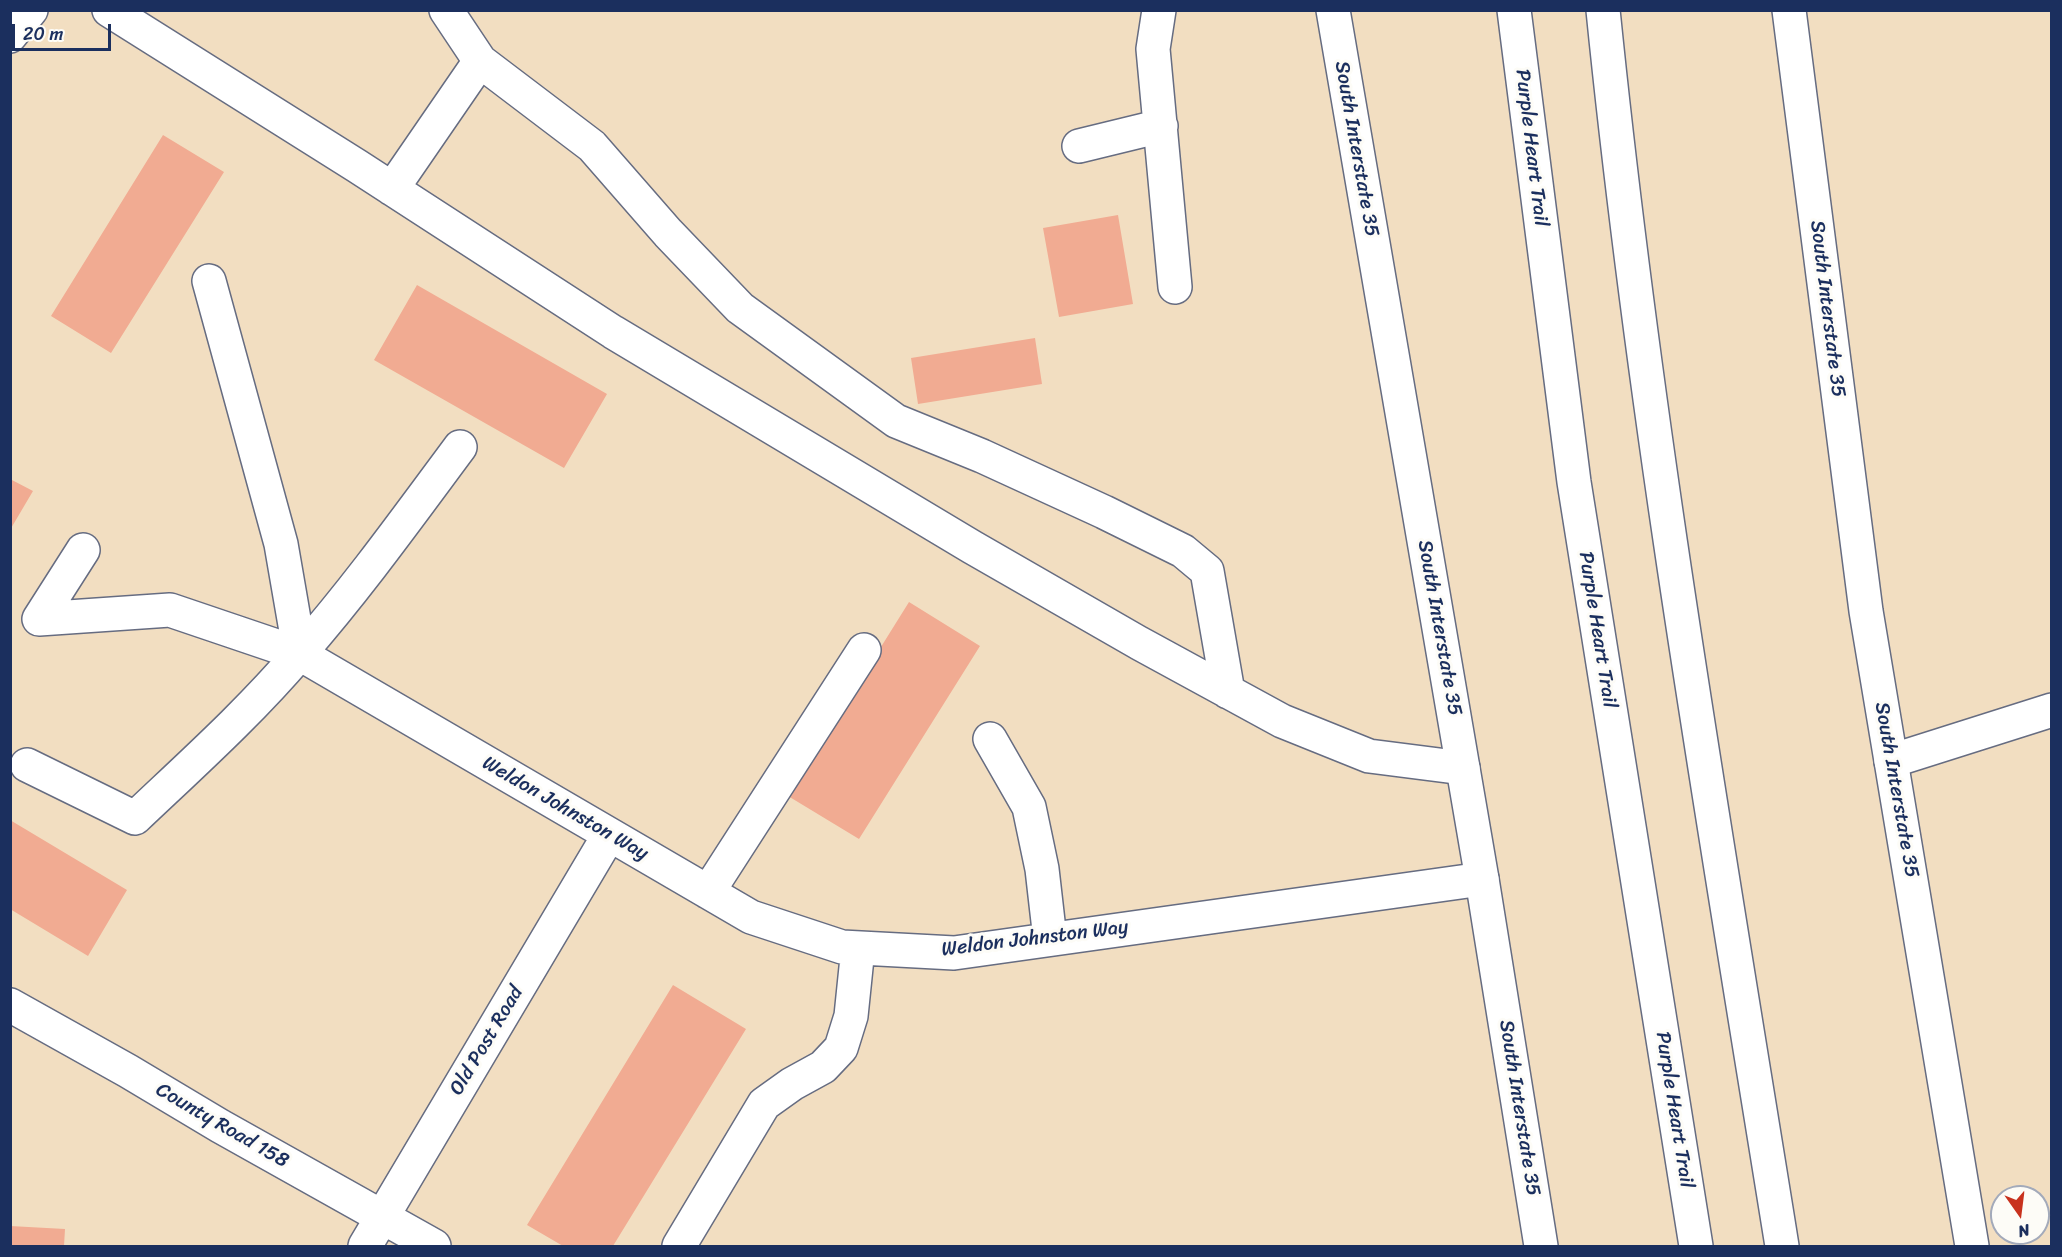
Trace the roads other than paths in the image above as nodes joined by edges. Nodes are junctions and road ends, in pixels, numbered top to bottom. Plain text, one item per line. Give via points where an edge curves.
1 (31, 10) edge
2 (109, 10) edge
3 (446, 10) edge
4 (1159, 10) edge
5 (1333, 10) edge
6 (1514, 10) edge
7 (1602, 10) edge
8 (1789, 10) edge
9 (10, 36) edge
10 (480, 61) junction
11 (1161, 126) junction
12 (1079, 146) dead end
13 (392, 189) junction
14 (209, 281) dead end
15 (1175, 287) dead end
16 (460, 447) dead end
17 (84, 550) dead end
18 (864, 650) dead end
19 (300, 654) junction
20 (1228, 692) junction
21 (2052, 710) edge
22 (990, 739) dead end
23 (1891, 761) junction
24 (27, 765) dead end
25 (1463, 768) junction
26 (609, 835) junction
27 (1482, 879) junction
28 (708, 892) junction
29 (1050, 939) junction
30 (858, 948) junction
31 (10, 1005) edge
32 (382, 1217) junction
33 (365, 1246) edge
34 (434, 1246) edge
35 (679, 1246) edge
36 (1541, 1246) edge
37 (1696, 1246) edge
38 (1782, 1246) edge
39 (1972, 1246) edge

1 - 9 main road
2 - 13 main road
3 - 10 main road
4 - 11 main road via 1153,49
5 - 25 main road, South Interstate 35
6 - 37 main road, Purple Heart Trail via 1574,482
7 - 38 main road via 1677,590
8 - 23 main road, South Interstate 35 via 1866,611
10 - 13 main road
10 - 20 main road via 592,146 740,308 896,422 982,456 1183,551 1207,572
11 - 12 main road
11 - 15 main road
13 - 20 main road via 613,332 972,547
14 - 19 main road via 281,544
16 - 19 main road via 384,551
17 - 19 main road, Weldon Johnston Way via 39,619 170,610
18 - 28 main road
19 - 24 main road via 238,720 135,818
19 - 26 main road, Weldon Johnston Way
20 - 25 main road via 1282,722 1369,756
21 - 23 main road
22 - 29 main road via 1029,807 1042,869
23 - 39 main road, South Interstate 35
25 - 27 main road, South Interstate 35
26 - 28 main road, Weldon Johnston Way
26 - 32 main road, Old Post Road
27 - 29 main road, Weldon Johnston Way
27 - 36 main road, South Interstate 35
28 - 30 main road, Weldon Johnston Way via 750,917 842,947
29 - 30 main road, Weldon Johnston Way via 954,952
30 - 35 main road via 851,1016 841,1048 823,1067 764,1104
31 - 32 main road, County Road 158
32 - 33 main road, Old Post Road
32 - 34 main road, County Road 158

